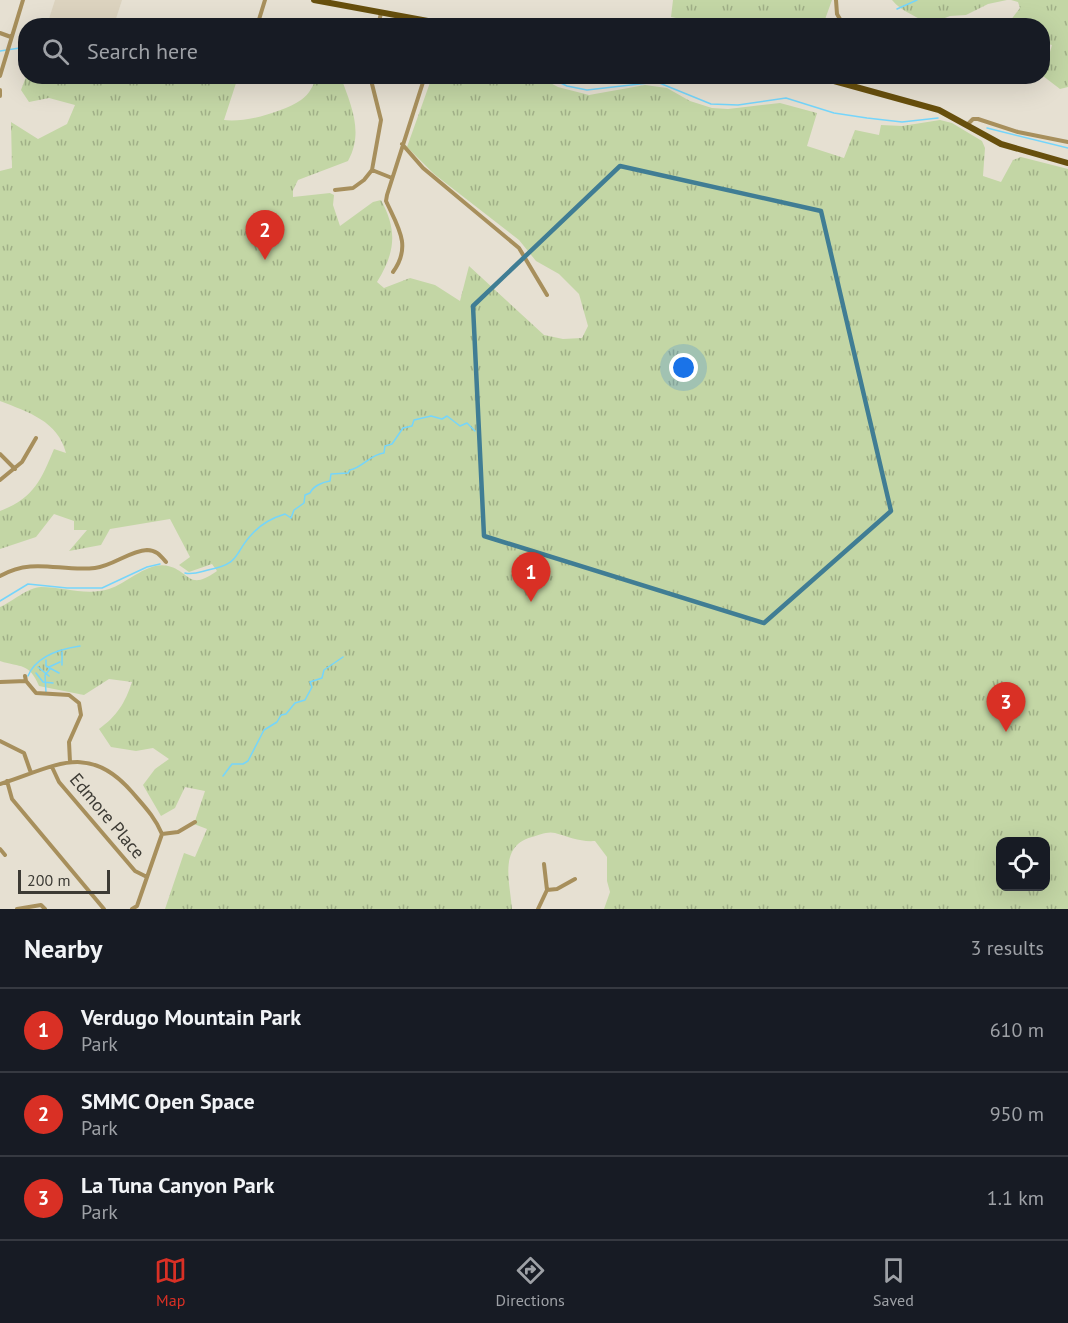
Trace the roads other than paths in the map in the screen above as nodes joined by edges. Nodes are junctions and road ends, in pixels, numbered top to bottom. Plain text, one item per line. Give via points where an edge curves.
1 (23, 0) edge
2 (265, 0) edge
3 (314, 0) edge
4 (836, 0) edge
5 (348, 3) edge
6 (381, 13) junction
7 (259, 18) edge
8 (380, 18) edge
9 (407, 18) edge
10 (839, 18) edge
11 (0, 33) edge
12 (11, 37) junction
13 (0, 76) edge
14 (371, 84) edge
15 (422, 84) edge
16 (853, 84) edge
17 (0, 90) edge
18 (0, 96) edge
19 (968, 124) junction
20 (1068, 142) edge
21 (402, 144) junction
22 (1068, 163) edge
23 (372, 170) junction
24 (392, 178) junction
25 (335, 190) dead end
26 (393, 272) dead end
27 (547, 295) dead end
28 (36, 438) dead end
29 (0, 454) edge
30 (15, 469) junction
31 (0, 480) edge
32 (166, 562) dead end
33 (0, 576) edge
34 (25, 675) dead end
35 (26, 681) junction
36 (0, 682) edge
37 (0, 741) edge
38 (70, 762) junction
39 (52, 767) junction
40 (31, 773) junction
41 (7, 781) junction
42 (0, 783) edge
43 (195, 822) dead end
44 (162, 834) junction
45 (0, 849) edge
46 (5, 855) dead end
47 (544, 864) dead end
48 (147, 877) junction
49 (575, 879) dead end
50 (547, 890) junction
51 (17, 909) edge
52 (45, 909) edge
53 (104, 909) edge
54 (132, 909) edge
55 (538, 909) edge

1 - 12 street
2 - 7 street
3 - 5 main road
4 - 10 street
5 - 6 main road
6 - 8 street
6 - 9 main road
11 - 12 street
12 - 13 street
14 - 23 street via 381,120
15 - 21 street
16 - 19 main road via 939,110
17 - 18 street
19 - 20 street via 978,119
19 - 22 main road via 1001,144
21 - 24 street
21 - 27 street via 423,168 519,248
23 - 24 street
23 - 25 street via 353,188
24 - 26 street via 386,201 402,239 403,256
28 - 30 street
29 - 30 street
30 - 31 street
32 - 33 street via 149,550 107,566 66,569 28,565
34 - 35 street
35 - 36 street
35 - 38 street, Edmore Place via 39,694 69,695 79,703 81,715 69,742
37 - 40 street via 24,753
38 - 39 street
38 - 44 street via 92,763 114,774 156,819
39 - 40 street
39 - 48 street, Edmore Place via 59,782 135,871
40 - 41 street
41 - 42 street
41 - 53 street via 12,799
43 - 44 street via 178,832
44 - 48 street
45 - 46 street
47 - 50 street
48 - 54 street via 137,906
49 - 50 street
50 - 55 street
51 - 52 street via 33,905

